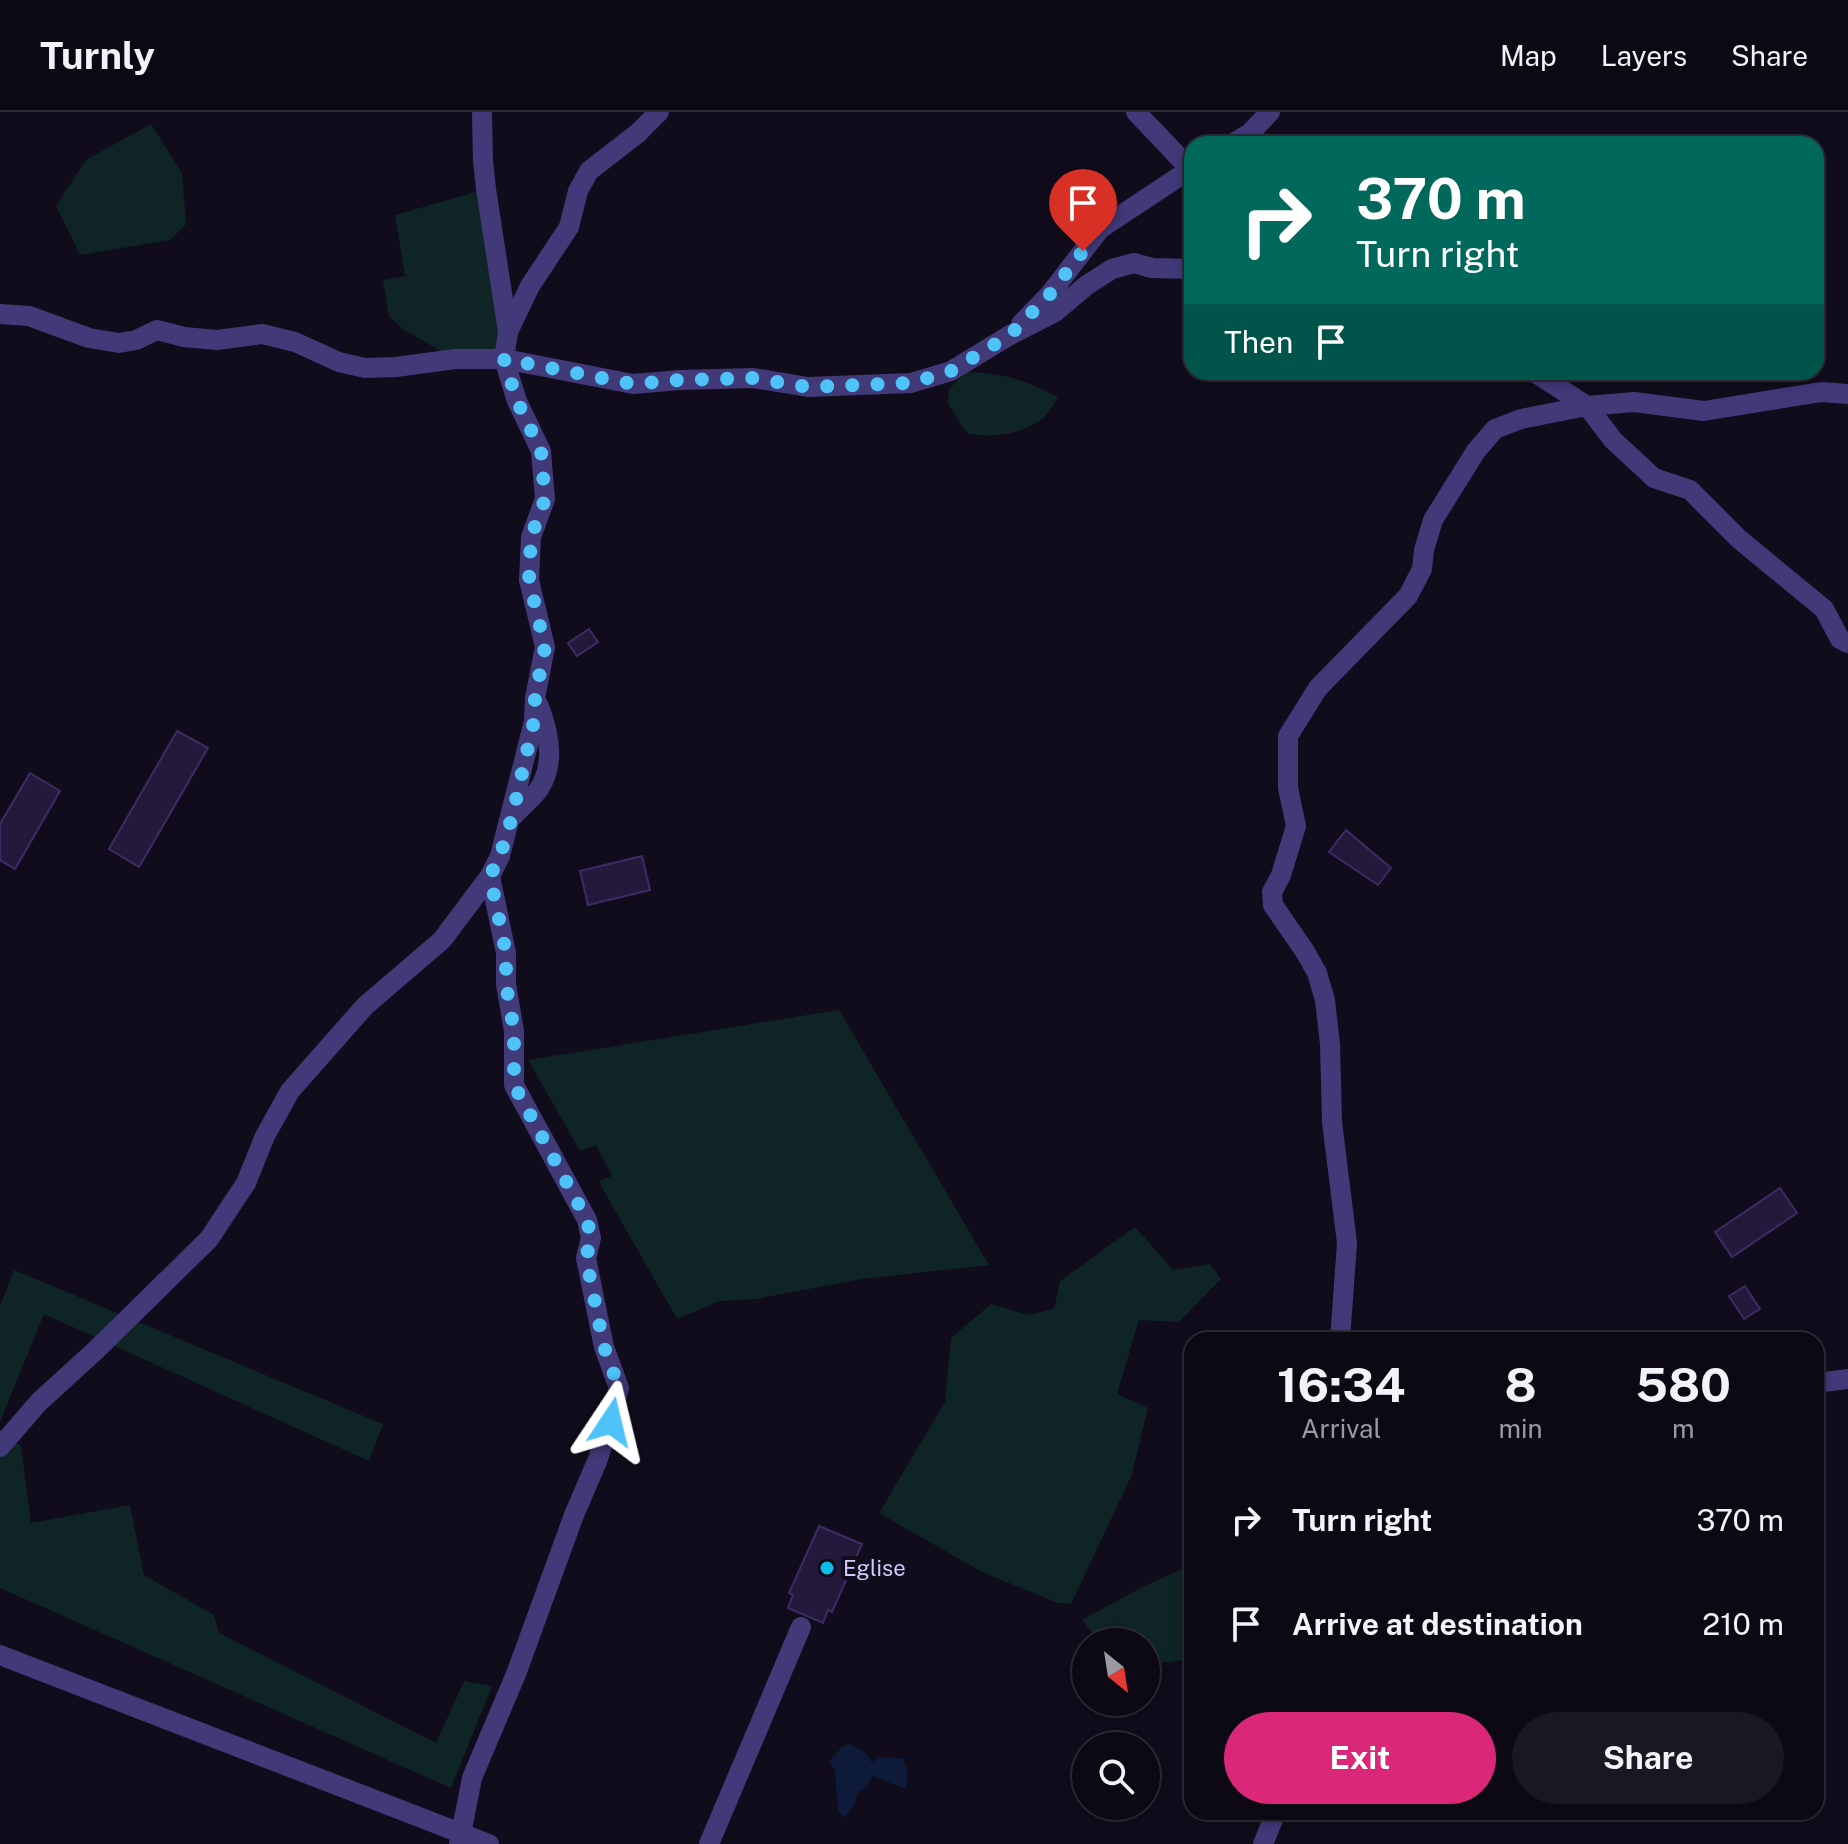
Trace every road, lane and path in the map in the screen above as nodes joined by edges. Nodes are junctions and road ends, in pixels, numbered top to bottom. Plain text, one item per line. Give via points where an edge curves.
1 (482, 112) edge
2 (659, 112) edge
3 (1136, 112) edge
4 (1270, 112) edge
5 (1245, 136) edge
6 (1184, 162) edge
7 (1184, 174) edge
8 (1184, 269) edge
9 (0, 314) edge
10 (508, 332) junction
11 (1010, 335) junction
12 (504, 359) junction
13 (1546, 380) edge
14 (1848, 394) edge
15 (1587, 406) junction
16 (1848, 643) edge
17 (490, 876) junction
18 (1341, 1332) edge
19 (1848, 1379) edge
20 (1824, 1382) edge
21 (0, 1447) edge
22 (801, 1627) dead end
23 (0, 1655) edge
24 (1273, 1820) edge
25 (460, 1838) edge
26 (489, 1844) edge
27 (709, 1844) edge
28 (1263, 1844) edge

1 - 10 street via 484,175
2 - 10 street via 589,171 569,227 530,286
3 - 6 street
4 - 5 street
7 - 11 street via 1100,229
8 - 11 street via 1134,263 1112,269 1055,312
9 - 12 street via 29,316 119,343 157,330 217,340 262,334 365,368
10 - 12 street
11 - 12 street via 951,371 911,383 808,387 753,378 633,384
12 - 17 street via 541,451 545,499 531,537 529,580 545,647 512,817
13 - 15 street
14 - 15 street via 1821,392 1704,411 1634,402
15 - 16 street via 1613,440 1654,478 1690,490 1739,539 1824,609 1840,639
15 - 18 street via 1495,429 1433,520 1422,569 1408,596 1318,688 1288,736 1288,788 1296,826 1272,892 1273,905 1317,973 1325,1000 1332,1122 1347,1243
17 - 21 street via 442,940 365,1006 290,1091 246,1183 209,1239 39,1402
17 - 25 street via 506,953 514,1085 587,1220 591,1238 586,1258 604,1347 619,1388 598,1459 472,1778
19 - 20 street
22 - 27 street
23 - 25 street
24 - 28 street
25 - 26 street

